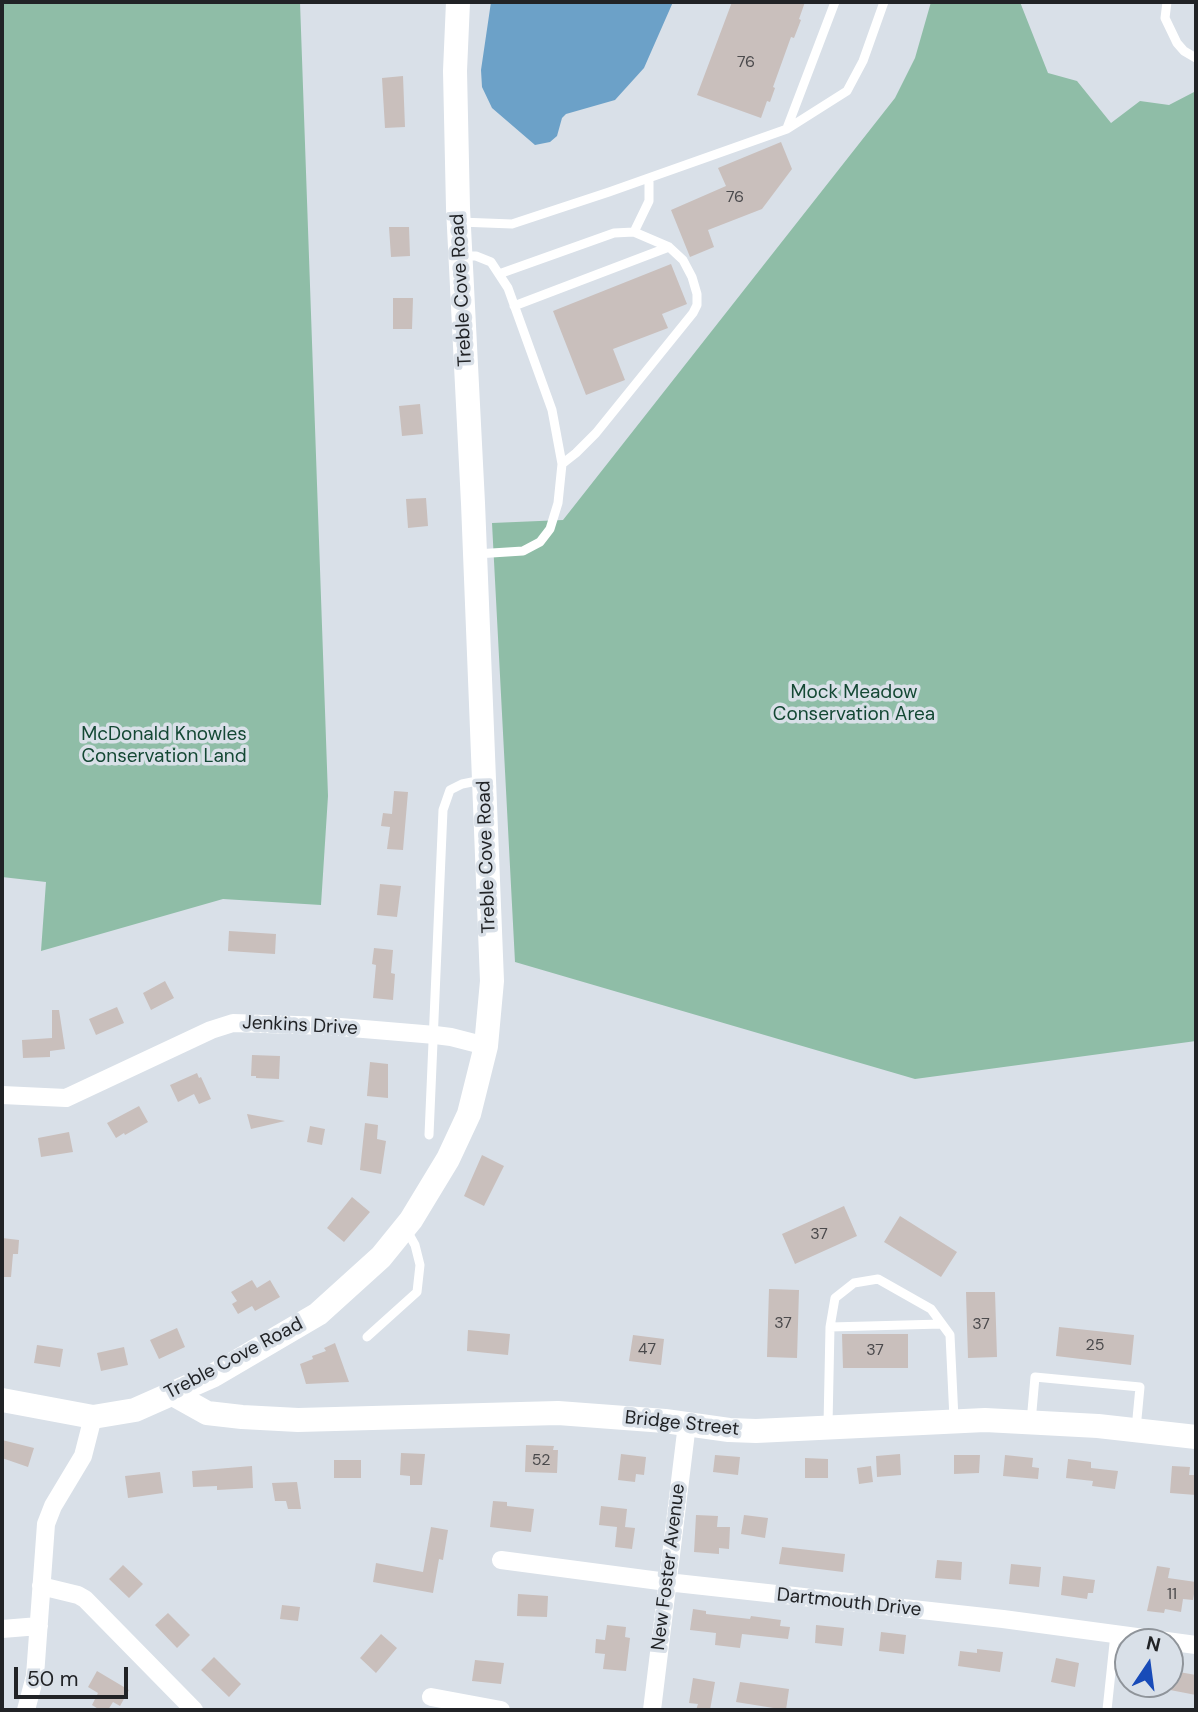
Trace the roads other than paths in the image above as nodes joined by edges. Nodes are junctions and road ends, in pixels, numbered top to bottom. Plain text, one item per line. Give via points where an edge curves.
1 (458, 2) edge
2 (835, 2) edge
3 (884, 2) edge
4 (1167, 2) edge
5 (1196, 58) edge
6 (787, 129) junction
7 (649, 178) junction
8 (458, 222) junction
9 (634, 232) junction
10 (669, 247) junction
11 (460, 256) junction
12 (499, 274) junction
13 (514, 306) junction
14 (562, 464) junction
15 (475, 554) junction
16 (484, 780) junction
17 (435, 1035) junction
18 (486, 1046) junction
19 (2, 1095) edge
20 (429, 1135) dead end
21 (405, 1227) junction
22 (942, 1324) junction
23 (830, 1327) junction
24 (367, 1337) dead end
25 (173, 1394) junction
26 (2, 1401) edge
27 (93, 1417) junction
28 (954, 1421) junction
29 (1031, 1423) junction
30 (687, 1424) junction
31 (828, 1426) junction
32 (1135, 1431) junction
33 (1196, 1437) edge
34 (501, 1560) dead end
35 (667, 1582) junction
36 (41, 1586) junction
37 (39, 1626) junction
38 (2, 1629) edge
39 (1114, 1634) edge
40 (1114, 1644) edge
41 (431, 1698) dead end
42 (26, 1710) edge
43 (194, 1710) edge
44 (501, 1710) edge
45 (652, 1710) edge
46 (1107, 1710) edge

1 - 8 main road, Treble Cove Road
2 - 6 lane
3 - 6 lane via 847,91
4 - 5 lane via 1165,18 1177,43
6 - 7 lane
7 - 8 lane via 512,224
7 - 9 lane via 649,201
8 - 11 main road, Treble Cove Road
9 - 10 lane
9 - 12 lane via 614,233
10 - 13 lane
10 - 14 lane via 692,276 697,294 693,313 596,433
11 - 12 lane via 491,262
11 - 15 main road, Treble Cove Road
12 - 13 lane
13 - 14 lane via 552,410
14 - 15 lane via 551,529 540,542 523,551
15 - 16 main road, Treble Cove Road
16 - 17 lane via 450,790 443,810
16 - 18 main road, Treble Cove Road via 492,981
17 - 18 street, Jenkins Drive
17 - 19 street, Jenkins Drive via 233,1023 66,1098
17 - 20 lane
18 - 21 main road, Treble Cove Road via 458,1137
21 - 24 lane via 420,1265 417,1292
21 - 25 main road, Treble Cove Road via 381,1257 318,1314
22 - 23 lane
22 - 23 lane via 931,1309 878,1279 854,1283 835,1298
22 - 28 lane via 950,1335
23 - 31 lane
25 - 27 main road, Treble Cove Road via 135,1410
25 - 30 main road, Bridge Street via 207,1413 242,1418 558,1413
26 - 27 main road, Treble Cove Road
27 - 36 street via 83,1455 46,1524
28 - 29 main road, Bridge Street
28 - 31 main road, Bridge Street
29 - 32 main road, Bridge Street
29 - 32 lane via 1035,1377 1140,1387
30 - 31 main road, Bridge Street via 756,1431
30 - 35 street, New Foster Avenue
32 - 33 main road, Bridge Street
34 - 35 street, Dartmouth Drive
35 - 39 street, Dartmouth Drive
35 - 45 street, New Foster Avenue
36 - 37 street
36 - 43 street via 85,1599
37 - 38 street
37 - 42 street via 35,1676
40 - 46 lane
41 - 44 street

